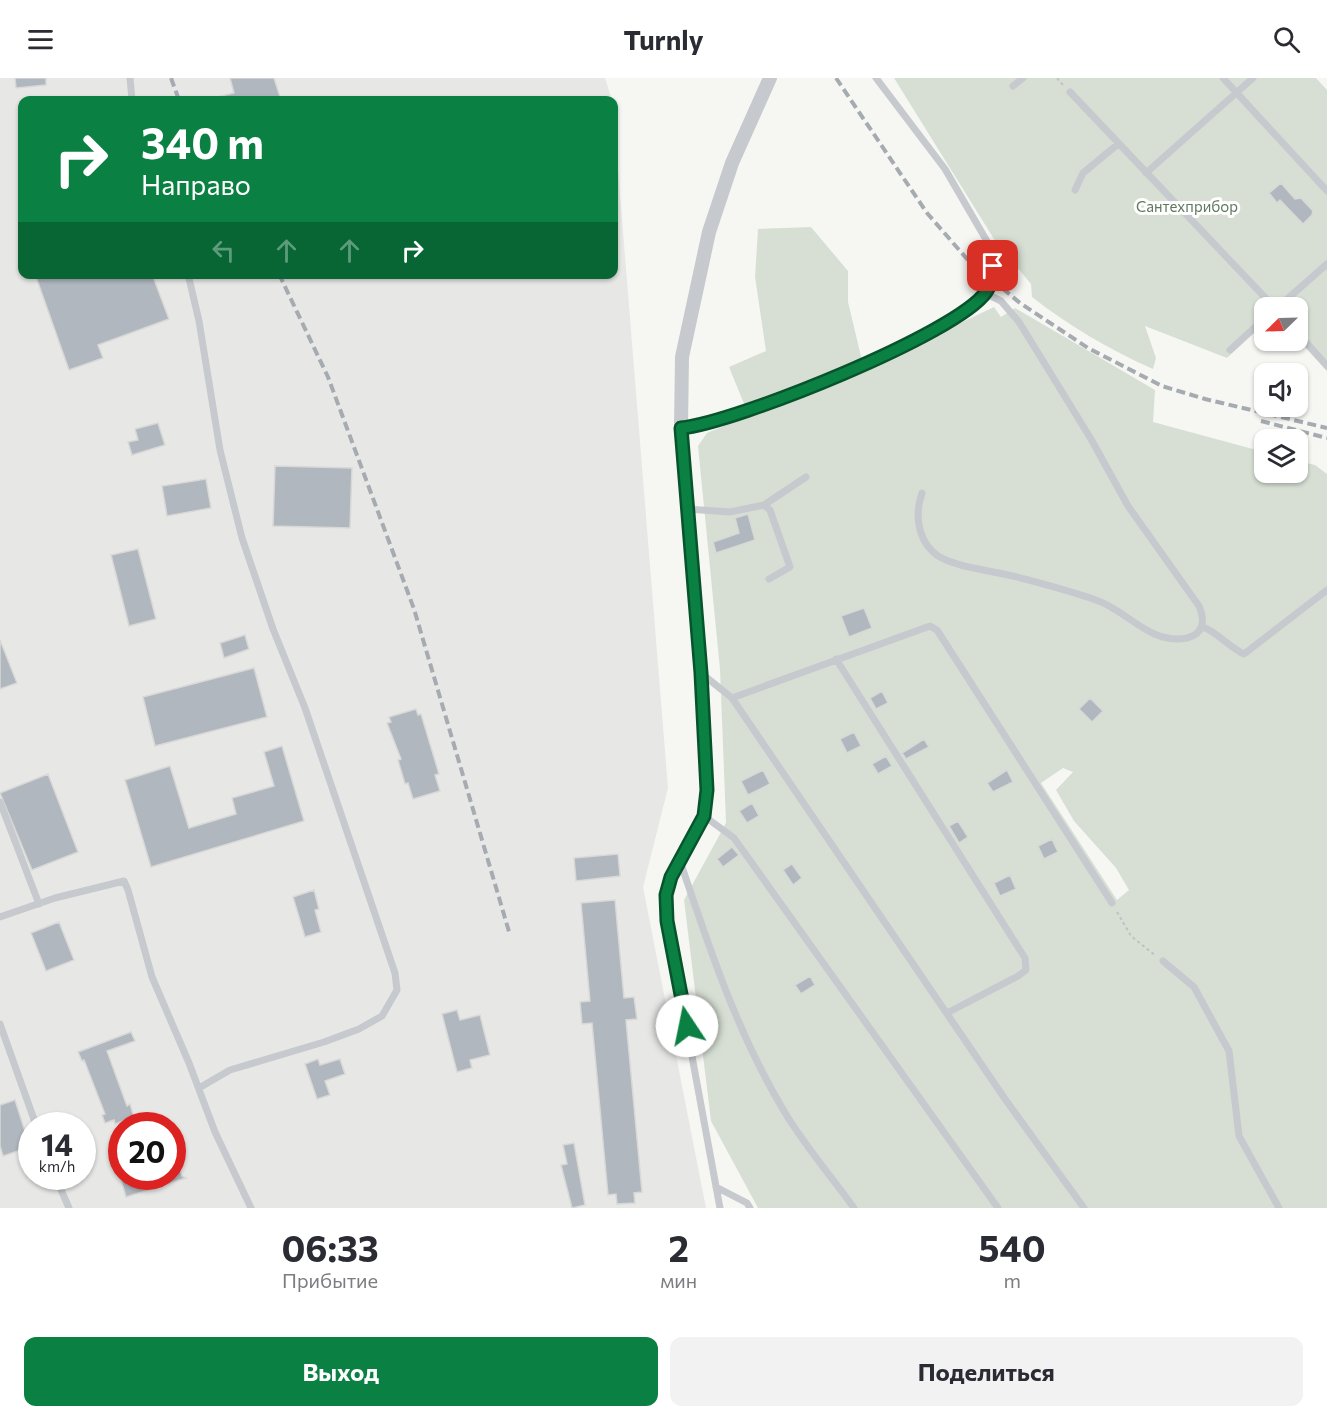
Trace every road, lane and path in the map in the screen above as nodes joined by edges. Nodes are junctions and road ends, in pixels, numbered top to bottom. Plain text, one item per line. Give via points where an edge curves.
1 (129, 78) edge
2 (770, 78) edge
3 (876, 78) edge
4 (1023, 78) edge
5 (1223, 78) edge
6 (1253, 78) edge
7 (1013, 86) dead end
8 (1070, 92) dead end
9 (1236, 93) junction
10 (131, 96) edge
11 (1118, 144) junction
12 (1146, 173) junction
13 (1075, 190) dead end
14 (1327, 191) edge
15 (1327, 264) edge
16 (189, 279) edge
17 (986, 293) junction
18 (1265, 297) edge
19 (1289, 297) edge
20 (1254, 328) edge
21 (1308, 344) edge
22 (1230, 350) dead end
23 (1327, 366) edge
24 (681, 428) junction
25 (806, 477) dead end
26 (922, 493) dead end
27 (764, 505) junction
28 (687, 509) junction
29 (769, 579) dead end
30 (1327, 590) edge
31 (1203, 627) junction
32 (836, 659) junction
33 (701, 673) junction
34 (732, 698) junction
35 (0, 802) edge
36 (704, 816) junction
37 (680, 861) junction
38 (1112, 903) joint
39 (39, 904) junction
40 (0, 917) edge
41 (1163, 961) joint
42 (947, 1013) junction
43 (0, 1024) edge
44 (199, 1088) junction
45 (31, 1112) edge
46 (716, 1186) junction
47 (61, 1190) edge
48 (69, 1208) edge
49 (250, 1208) edge
50 (720, 1208) edge
51 (750, 1208) edge
52 (854, 1208) edge
53 (998, 1208) edge
54 (1084, 1208) edge
55 (1279, 1208) edge

1 - 10 lane
2 - 24 street via 732,163 709,231 682,357
3 - 17 lane via 945,169 988,243 993,266
4 - 7 lane
5 - 9 lane
6 - 9 lane
8 - 11 lane
9 - 12 lane
9 - 14 lane
11 - 12 lane
11 - 13 lane via 1083,173
12 - 18 lane
15 - 19 lane
16 - 44 lane via 220,450 242,538 305,708 395,973 397,990 382,1016 359,1029 230,1070
17 - 24 lane via 958,315 894,353 752,409 700,427
17 - 31 lane via 1001,301 1029,337 1128,506 1199,606 1204,616
20 - 22 lane
21 - 23 lane
24 - 28 lane
25 - 27 lane
26 - 31 lane via 916,510 922,536 934,554 964,566 1015,576 1099,601 1159,636 1186,638
27 - 28 lane via 730,512
27 - 29 lane via 770,510 790,567
28 - 33 lane
30 - 31 lane via 1244,654
32 - 34 lane
32 - 38 lane via 917,629 930,626 937,630
32 - 42 lane via 1024,958 1026,970 1018,976
33 - 34 lane
33 - 36 lane via 707,790
34 - 42 lane
35 - 39 lane
36 - 37 lane
36 - 53 lane via 734,838
37 - 46 lane via 666,895 667,921
37 - 52 lane via 723,989 774,1092
38 - 41 path via 1131,936
39 - 40 lane
39 - 44 lane via 124,881 152,977
41 - 55 lane via 1194,987 1229,1051 1239,1136
42 - 54 lane
43 - 45 lane
44 - 49 lane
46 - 50 lane
46 - 51 lane
47 - 48 lane

